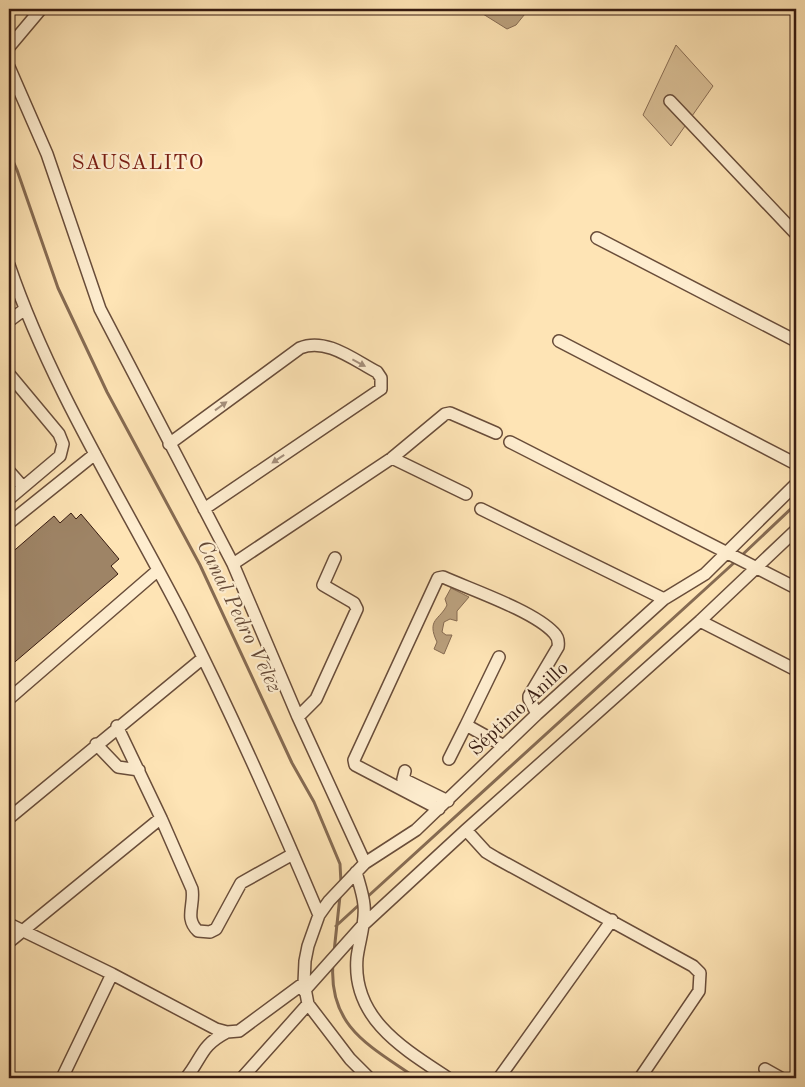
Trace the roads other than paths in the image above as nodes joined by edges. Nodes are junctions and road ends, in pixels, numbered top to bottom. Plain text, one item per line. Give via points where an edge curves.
1 (41, 9) edge
2 (9, 47) edge
3 (9, 67) edge
4 (670, 102) dead end
5 (796, 234) edge
6 (597, 238) dead end
7 (9, 265) edge
8 (19, 294) junction
9 (9, 300) edge
10 (25, 309) junction
11 (9, 322) edge
12 (559, 341) dead end
13 (796, 341) edge
14 (9, 374) edge
15 (496, 433) dead end
16 (510, 442) dead end
17 (169, 444) junction
18 (95, 454) junction
19 (392, 458) junction
20 (796, 464) edge
21 (9, 471) edge
22 (796, 484) edge
23 (23, 487) junction
24 (466, 494) dead end
25 (9, 499) edge
26 (204, 509) junction
27 (481, 509) dead end
28 (9, 523) edge
29 (796, 530) edge
30 (727, 551) junction
31 (335, 558) dead end
32 (233, 564) junction
33 (758, 568) junction
34 (157, 571) junction
35 (796, 588) edge
36 (664, 599) junction
37 (700, 621) junction
38 (499, 657) dead end
39 (202, 658) junction
40 (796, 670) edge
41 (9, 699) edge
42 (537, 714) junction
43 (298, 718) junction
44 (466, 724) junction
45 (117, 726) junction
46 (96, 744) junction
47 (504, 746) junction
48 (449, 759) dead end
49 (139, 770) junction
50 (405, 771) dead end
51 (448, 801) junction
52 (439, 809) junction
53 (9, 818) edge
54 (161, 818) junction
55 (466, 830) junction
56 (293, 854) junction
57 (365, 863) junction
58 (354, 874) junction
59 (319, 915) junction
60 (612, 920) junction
61 (9, 924) edge
62 (363, 925) junction
63 (22, 931) junction
64 (9, 942) edge
65 (112, 974) junction
66 (304, 987) junction
67 (308, 1004) junction
68 (228, 1032) junction
69 (765, 1070) dead end
70 (62, 1078) edge
71 (186, 1078) edge
72 (242, 1078) edge
73 (369, 1078) edge
74 (448, 1078) edge
75 (499, 1078) edge
76 (640, 1078) edge
77 (781, 1078) edge

1 - 2 street
3 - 17 street via 47,154 100,309
4 - 5 street
6 - 13 street
7 - 8 street
8 - 9 street
8 - 10 street
10 - 11 street
10 - 18 street
12 - 20 street
14 - 23 street via 60,434 63,444 60,456
15 - 19 street via 447,413
16 - 30 street
17 - 26 street
17 -> 26 street via 309,344 326,345 377,372 381,378 381,388
18 - 28 street
18 - 34 street
19 - 24 street
19 - 32 street
21 - 23 street
22 - 30 street, Séptimo Anillo
23 - 25 street
26 - 32 street
27 - 36 street
29 - 33 street
30 - 33 street
30 - 36 street, Séptimo Anillo via 701,577
31 - 43 street via 323,585 354,603 357,609 316,699
32 - 43 street
33 - 35 street
33 - 37 street
34 - 39 street
34 - 41 street
36 - 42 street, Séptimo Anillo
37 - 40 street
37 - 55 street
38 - 44 street
39 - 45 street
39 - 56 street
42 - 47 street, Séptimo Anillo
42 - 52 street via 529,696 558,647 555,633 533,617 443,577 438,578 354,760 355,765
43 - 57 street
44 - 47 street
44 - 48 street
45 - 46 street
45 - 49 street
46 - 49 street via 118,767
46 - 53 street
47 - 51 street, Séptimo Anillo
49 - 54 street
50 - 51 street via 404,779
51 - 52 street, Séptimo Anillo
52 - 57 street, Séptimo Anillo via 416,830
54 - 56 street via 192,889 190,917 198,931 216,929 241,883
54 - 63 street
55 - 60 street via 486,852
55 - 62 street
56 - 59 street
57 - 58 street, Séptimo Anillo
58 - 59 street, Séptimo Anillo
58 - 62 street via 364,906
59 - 66 street, Séptimo Anillo via 308,946
60 - 75 street
60 - 76 street via 700,973 699,991
61 - 63 street
62 - 66 street
62 - 74 street via 356,973 366,1006 389,1037
63 - 64 street
63 - 65 street
65 - 68 street via 216,1029
65 - 70 street
66 - 67 street
66 - 68 street via 239,1031
67 - 72 street
67 - 73 street via 350,1059
68 - 71 street via 209,1042
69 - 77 street

